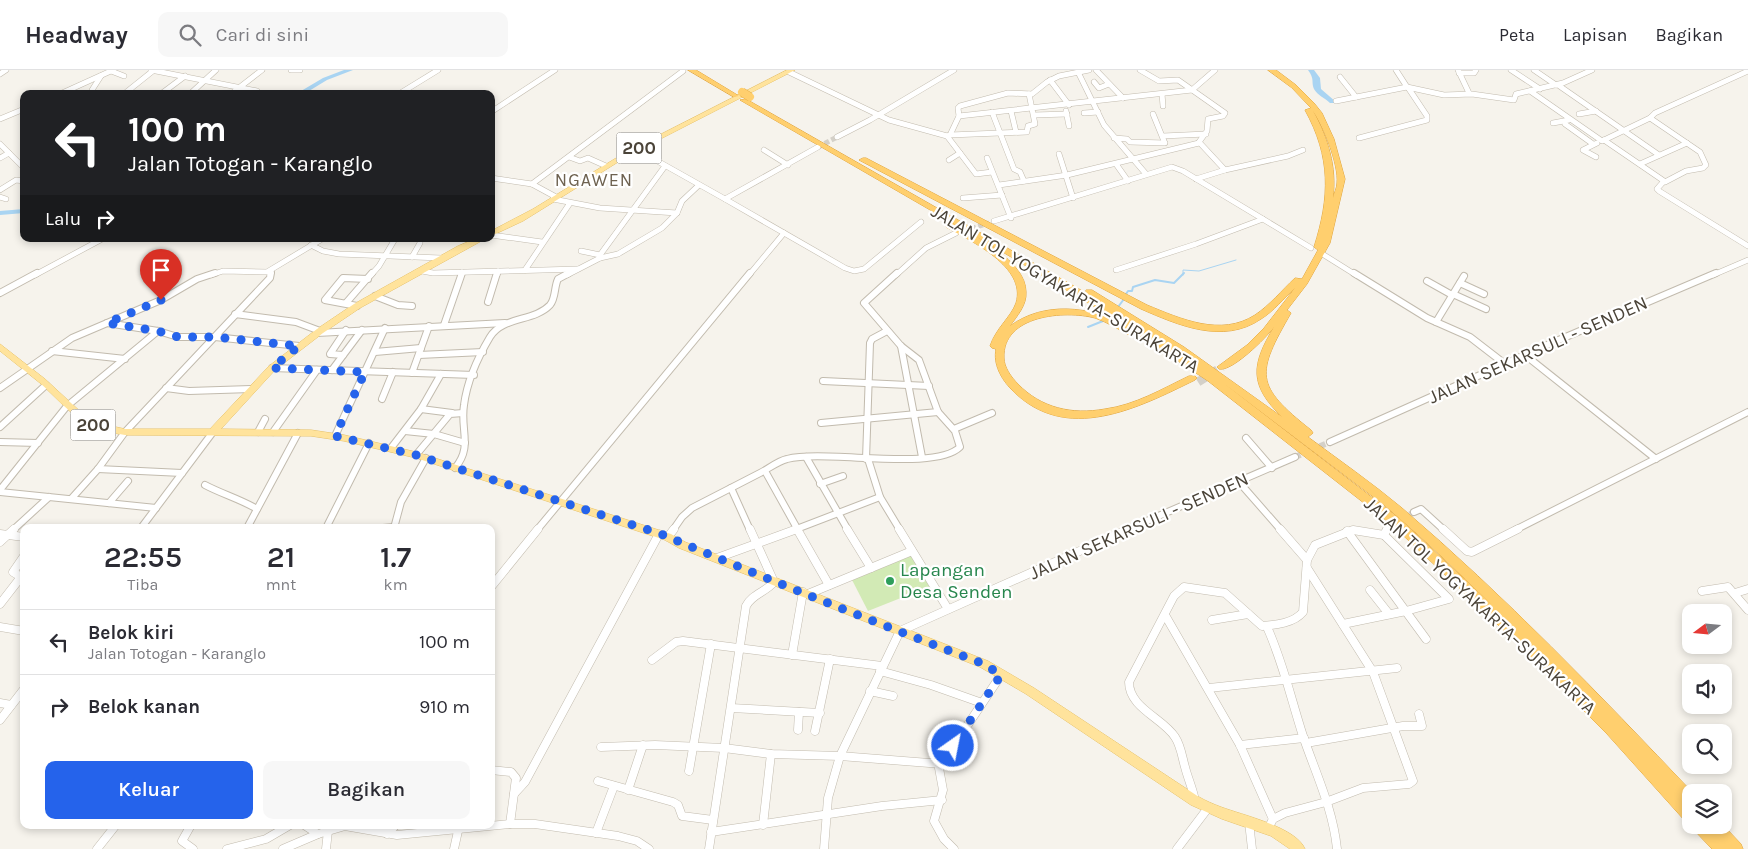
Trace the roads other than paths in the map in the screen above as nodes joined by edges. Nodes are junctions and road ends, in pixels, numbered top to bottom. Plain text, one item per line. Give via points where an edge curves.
1 (6, 70) edge
2 (112, 70) edge
3 (153, 70) edge
4 (216, 70) edge
5 (262, 70) edge
6 (291, 70) edge
7 (300, 70) edge
8 (438, 70) edge
9 (555, 70) edge
10 (704, 70) edge
11 (954, 70) edge
12 (1089, 70) edge
13 (1096, 70) edge
14 (1140, 70) edge
15 (1215, 70) edge
16 (1264, 70) edge
17 (1271, 70) edge
18 (1396, 70) edge
19 (1476, 70) edge
20 (1511, 70) edge
21 (1534, 70) edge
22 (1592, 70) edge
23 (687, 71) edge
24 (791, 71) edge
25 (1459, 71) edge
26 (1748, 71) edge
27 (1078, 72) junction
28 (0, 74) edge
29 (101, 75) junction
30 (124, 76) dead end
31 (185, 76) junction
32 (1340, 77) dead end
33 (205, 80) junction
34 (1050, 80) junction
35 (1094, 82) dead end
36 (1109, 84) junction
37 (1557, 85) junction
38 (239, 87) junction
39 (1408, 88) junction
40 (1540, 89) junction
41 (69, 90) edge
42 (92, 90) edge
43 (129, 90) edge
44 (166, 90) edge
45 (194, 90) edge
46 (236, 90) edge
47 (252, 90) edge
48 (406, 90) edge
49 (1192, 90) junction
50 (1530, 91) junction
51 (739, 94) junction
52 (1029, 94) junction
53 (1162, 94) junction
54 (1469, 94) junction
55 (997, 97) junction
56 (1356, 97) junction
57 (747, 98) junction
58 (1123, 98) junction
59 (1094, 101) junction
60 (1336, 101) dead end
61 (1067, 105) junction
62 (1163, 106) dead end
63 (1033, 108) junction
64 (495, 109) edge
65 (20, 111) edge
66 (1012, 111) junction
67 (1596, 111) junction
68 (992, 112) junction
69 (1002, 112) junction
70 (1098, 112) junction
71 (1084, 113) dead end
72 (878, 114) junction
73 (1067, 114) junction
74 (1153, 114) dead end
75 (1579, 114) dead end
76 (1034, 115) junction
77 (959, 116) junction
78 (1650, 118) junction
79 (0, 119) edge
80 (1570, 120) junction
81 (1553, 123) dead end
82 (1565, 124) dead end
83 (1069, 126) dead end
84 (1625, 131) junction
85 (1016, 132) junction
86 (999, 133) junction
87 (804, 134) junction
88 (1206, 134) junction
89 (837, 136) tunnel mouth
90 (948, 136) junction
91 (1163, 136) junction
92 (1114, 138) junction
93 (1359, 138) dead end
94 (1603, 141) junction
95 (1165, 143) junction
96 (1199, 143) junction
97 (1687, 143) junction
98 (0, 144) edge
99 (1593, 144) junction
100 (818, 148) tunnel mouth
101 (636, 149) junction
102 (764, 150) dead end
103 (1304, 150) dead end
104 (1167, 151) junction
105 (9, 153) junction
106 (850, 153) junction
107 (960, 153) junction
108 (1059, 154) dead end
109 (1659, 155) junction
110 (569, 157) junction
111 (1596, 157) dead end
112 (0, 158) edge
113 (987, 158) dead end
114 (949, 160) dead end
115 (1134, 160) junction
116 (20, 163) edge
117 (1116, 164) junction
118 (1640, 164) junction
119 (788, 165) junction
120 (606, 166) junction
121 (665, 166) junction
122 (1225, 170) junction
123 (1048, 171) dead end
124 (992, 172) junction
125 (1146, 174) junction
126 (1067, 175) junction
127 (1050, 177) junction
128 (1196, 179) junction
129 (495, 180) edge
130 (20, 181) edge
131 (1024, 181) junction
132 (1128, 181) junction
133 (1665, 182) junction
134 (532, 184) junction
135 (699, 185) junction
136 (999, 186) junction
137 (0, 190) edge
138 (1002, 195) junction
139 (554, 198) junction
140 (963, 198) dead end
141 (1073, 198) junction
142 (725, 199) junction
143 (570, 203) junction
144 (634, 210) junction
145 (677, 213) junction
146 (1011, 218) junction
147 (1263, 219) junction
148 (994, 221) tunnel mouth
149 (922, 222) dead end
150 (495, 232) edge
151 (784, 233) junction
152 (956, 233) tunnel mouth
153 (495, 234) edge
154 (96, 242) edge
155 (316, 242) edge
156 (393, 242) edge
157 (475, 242) edge
158 (542, 242) junction
159 (420, 243) dead end
160 (311, 245) junction
161 (1748, 246) edge
162 (1311, 248) dead end
163 (581, 251) dead end
164 (385, 255) junction
165 (1324, 255) dead end
166 (600, 256) junction
167 (412, 257) junction
168 (441, 258) junction
169 (1748, 260) edge
170 (581, 269) junction
171 (422, 270) junction
172 (498, 270) junction
173 (525, 270) junction
174 (1116, 270) dead end
175 (271, 271) junction
176 (462, 272) junction
177 (1464, 276) dead end
178 (368, 279) junction
179 (1301, 281) junction
180 (1427, 281) dead end
181 (1460, 283) junction
182 (0, 293) edge
183 (1484, 294) dead end
184 (1453, 295) junction
185 (375, 296) junction
186 (488, 302) dead end
187 (346, 303) junction
188 (357, 306) junction
189 (412, 306) dead end
190 (1486, 309) dead end
191 (235, 314) junction
192 (1436, 322) junction
193 (107, 323) junction
194 (508, 323) junction
195 (444, 325) junction
196 (429, 326) junction
197 (385, 328) junction
198 (346, 330) junction
199 (362, 330) junction
200 (158, 331) junction
201 (887, 331) junction
202 (318, 332) junction
203 (215, 337) junction
204 (299, 346) junction
205 (901, 346) junction
206 (0, 347) edge
207 (52, 351) junction
208 (375, 352) junction
209 (420, 352) junction
210 (483, 352) junction
211 (343, 355) junction
212 (1525, 356) junction
213 (125, 359) junction
214 (1505, 364) junction
215 (1219, 365) tunnel mouth
216 (272, 368) junction
217 (26, 369) junction
218 (317, 370) junction
219 (332, 370) junction
220 (365, 372) junction
221 (393, 372) junction
222 (412, 373) junction
223 (441, 374) junction
224 (474, 375) junction
225 (824, 381) dead end
226 (868, 383) junction
227 (46, 385) junction
228 (909, 386) junction
229 (929, 386) junction
230 (0, 388) edge
231 (166, 388) junction
232 (251, 389) junction
233 (382, 399) dead end
234 (67, 406) junction
235 (421, 409) junction
236 (938, 412) junction
237 (1748, 412) edge
238 (452, 413) junction
239 (463, 413) junction
240 (992, 413) dead end
241 (914, 415) junction
242 (265, 419) dead end
243 (867, 419) junction
244 (821, 423) dead end
245 (0, 427) edge
246 (954, 429) junction
247 (405, 431) junction
248 (124, 432) junction
249 (213, 432) junction
250 (258, 432) junction
251 (273, 432) junction
252 (298, 433) junction
253 (434, 434) junction
254 (335, 436) junction
255 (1246, 438) dead end
256 (0, 442) edge
257 (1330, 442) tunnel mouth
258 (38, 443) junction
259 (369, 443) junction
260 (465, 443) junction
261 (391, 448) junction
262 (416, 455) junction
263 (806, 457) junction
264 (922, 457) junction
265 (1295, 457) tunnel mouth
266 (426, 458) junction
267 (867, 459) junction
268 (1656, 459) junction
269 (454, 468) junction
270 (1272, 468) junction
271 (98, 469) junction
272 (1330, 470) junction
273 (765, 471) junction
274 (182, 474) junction
275 (843, 476) dead end
276 (128, 481) dead end
277 (1239, 482) junction
278 (820, 484) junction
279 (205, 485) dead end
280 (730, 488) junction
281 (0, 491) edge
282 (49, 497) junction
283 (880, 497) junction
284 (72, 498) junction
285 (559, 502) junction
286 (109, 503) junction
287 (156, 508) junction
288 (257, 509) junction
289 (837, 513) junction
290 (1409, 514) junction
291 (144, 524) edge
292 (249, 524) edge
293 (328, 524) edge
294 (395, 524) edge
295 (798, 528) junction
296 (1347, 531) junction
297 (4, 535) edge
298 (663, 535) junction
299 (20, 537) edge
300 (0, 542) edge
301 (757, 544) junction
302 (912, 551) junction
303 (717, 558) junction
304 (20, 562) edge
305 (1307, 564) junction
306 (871, 568) junction
307 (20, 576) edge
308 (20, 578) edge
309 (495, 582) edge
310 (774, 582) junction
311 (828, 585) junction
312 (1748, 589) edge
313 (1370, 590) dead end
314 (1702, 591) dead end
315 (805, 593) junction
316 (1735, 593) junction
317 (0, 604) edge
318 (948, 609) junction
319 (1497, 610) junction
320 (1748, 610) edge
321 (1406, 611) junction
322 (1248, 614) junction
323 (1389, 614) junction
324 (1165, 615) junction
325 (1212, 620) dead end
326 (1343, 624) junction
327 (1267, 626) junction
328 (0, 627) edge
329 (20, 630) edge
330 (900, 631) junction
331 (1426, 639) dead end
332 (1530, 643) junction
333 (711, 644) junction
334 (738, 649) junction
335 (792, 655) junction
336 (830, 659) junction
337 (652, 660) dead end
338 (881, 668) junction
339 (1397, 668) dead end
340 (1373, 672) junction
341 (1001, 675) junction
342 (1287, 680) junction
343 (1209, 688) junction
344 (870, 691) junction
345 (20, 694) edge
346 (893, 696) dead end
347 (0, 703) edge
348 (982, 703) junction
349 (11, 705) junction
350 (731, 708) junction
351 (799, 712) junction
352 (820, 713) junction
353 (1419, 714) dead end
354 (0, 720) edge
355 (1395, 728) junction
356 (798, 730) dead end
357 (815, 731) dead end
358 (1305, 740) junction
359 (643, 745) junction
360 (1240, 745) junction
361 (602, 747) dead end
362 (693, 747) junction
363 (724, 748) junction
364 (771, 754) junction
365 (840, 756) junction
366 (942, 764) junction
367 (495, 770) edge
368 (689, 771) dead end
369 (598, 781) dead end
370 (614, 786) junction
371 (628, 790) junction
372 (1682, 791) edge
373 (514, 794) junction
374 (942, 800) junction
375 (1195, 801) junction
376 (1326, 802) junction
377 (1682, 807) edge
378 (1208, 808) junction
379 (826, 815) junction
380 (713, 820) junction
381 (1249, 822) junction
382 (1271, 823) junction
383 (510, 824) junction
384 (763, 825) junction
385 (495, 826) edge
386 (113, 829) edge
387 (189, 829) edge
388 (283, 829) edge
389 (310, 829) edge
390 (335, 829) edge
391 (361, 829) edge
392 (392, 829) edge
393 (473, 829) edge
394 (328, 831) junction
395 (458, 831) junction
396 (711, 832) junction
397 (596, 833) junction
398 (318, 834) junction
399 (387, 834) junction
400 (1707, 834) edge
401 (1722, 834) edge
402 (1296, 847) edge
403 (97, 849) edge
404 (193, 849) edge
405 (227, 849) edge
406 (283, 849) edge
407 (326, 849) edge
408 (454, 849) edge
409 (649, 849) edge
410 (709, 849) edge
411 (824, 849) edge
412 (954, 849) edge
413 (1177, 849) edge
414 (1252, 849) edge
415 (1337, 849) edge
416 (1721, 849) edge
417 (1736, 849) edge

1 - 28 street
2 - 29 street
2 - 30 street
3 - 31 street
3 - 43 street
4 - 33 street
5 - 38 street
6 - 7 street
8 - 48 street
9 - 64 street
10 - 51 highway, JALAN TOL YOGYAKARTA–SURAKARTA
11 - 72 street
12 - 27 street
13 - 36 street
14 - 49 street via 1159,81 1175,79
15 - 49 street
16 - 179 highway via 1293,90 1314,116 1330,173 1329,211
17 - 179 highway via 1302,92 1324,121 1341,176 1326,243
18 - 39 street
19 - 25 street via 1474,73
20 - 40 street
21 - 37 street
22 - 37 street
23 - 51 highway, JALAN TOL YOGYAKARTA–SURAKARTA
23 - 110 street
24 - 72 street
24 - 101 main road, 200
25 - 54 street
26 - 78 street via 1655,112
27 - 34 street
27 - 59 street
29 - 41 street
29 - 42 street
31 - 33 street
31 - 44 street
32 - 56 street
33 - 38 street
33 - 45 street
34 - 52 street
34 - 61 street
35 - 36 street via 1099,88
36 - 58 street
37 - 40 street
37 - 67 street
38 - 46 street
38 - 47 street
39 - 54 street via 1446,95
39 - 56 street
39 - 93 street via 1427,116 1426,121
40 - 50 street
49 - 53 street
49 - 88 street via 1224,113 1208,119
50 - 54 street via 1516,94 1514,100
50 - 80 street
51 - 57 highway, JALAN TOL YOGYAKARTA–SURAKARTA
52 - 55 street via 1010,93
52 - 63 street
53 - 58 street
53 - 62 street
55 - 69 street
55 - 77 street via 960,106
56 - 60 street
57 - 87 highway, JALAN TOL YOGYAKARTA–SURAKARTA
57 - 106 highway, JALAN TOL YOGYAKARTA–SURAKARTA
58 - 59 street
59 - 61 street
59 - 70 street
61 - 63 street
61 - 73 street
63 - 66 street
63 - 76 street
65 - 79 street
66 - 69 street
66 - 85 street
67 - 75 street
67 - 84 street
68 - 69 street
68 - 77 street
68 - 86 street
70 - 71 street
70 - 92 street
72 - 89 street
72 - 90 street via 895,122
73 - 76 street
73 - 83 street
74 - 91 street
76 - 85 street via 1035,124 1028,126 1028,132
77 - 90 street
78 - 84 street
78 - 97 street
80 - 81 street
80 - 94 street
82 - 99 street
84 - 94 street
84 - 109 street
85 - 86 street
86 - 90 street
86 - 131 street via 1014,170 1020,172
87 - 272 highway, JALAN TOL YOGYAKARTA–SURAKARTA via 1124,320 1204,374
87 - 272 highway via 992,252 1016,272 1022,283 1022,298 1001,330 993,355 1003,382 1028,408 1061,419 1101,419 1123,415 1195,380 1120,410 1092,414 1060,413 1032,403 1009,380 999,357 1002,342 1008,332 1022,322 1050,313 1078,312 1113,322 1136,335
88 - 91 street
88 - 96 street
90 - 107 street
91 - 95 street
92 - 95 street
92 - 115 street
94 - 99 street
94 - 118 street
95 - 104 street
96 - 104 street
96 - 122 street
97 - 109 street
97 - 133 street via 1700,152 1706,166 1686,171
98 - 105 street
99 - 111 street via 1583,150
100 - 119 street
101 - 120 main road, 200
101 - 121 street
102 - 119 street
103 - 122 street
104 - 115 street
105 - 112 street
105 - 116 street
106 - 179 highway via 1144,306 1189,325 1204,329 1236,327 1259,316
106 - 290 highway, JALAN TOL YOGYAKARTA–SURAKARTA via 1128,314 1219,375
107 - 114 street
107 - 124 street via 976,174
108 - 126 street
109 - 118 street
110 - 120 street via 580,161 588,158
110 - 134 street
113 - 124 street
115 - 117 street
115 - 125 street
117 - 126 street
117 - 132 street
118 - 133 street
119 - 142 street
120 - 139 main road, 200
121 - 135 street
121 - 144 street
122 - 128 street
123 - 127 street
124 - 136 street
125 - 128 street via 1172,167
125 - 132 street
126 - 127 street
126 - 141 street
127 - 131 street
128 - 147 street
129 - 134 street
130 - 137 street
131 - 136 street
132 - 141 street
133 - 161 street via 1658,190
134 - 139 street
135 - 142 street
135 - 145 street via 682,201
136 - 138 street
138 - 140 street
138 - 146 street
139 - 143 street
139 - 150 main road, 200 via 521,220
141 - 146 street
142 - 151 street
143 - 144 street
143 - 158 street
144 - 145 street
144 - 166 street
145 - 166 street via 662,228 618,254
146 - 148 street
147 - 162 street
147 - 174 street
149 - 151 street via 858,271 845,268
151 - 285 street
152 - 201 street via 926,248 865,302
153 - 158 street
154 - 182 street
155 - 160 street
156 - 164 street
157 - 168 main road
158 - 173 street
159 - 167 street
160 - 164 street via 339,254
160 - 175 street
163 - 166 street
164 - 167 street
164 - 178 street
165 - 192 street
166 - 170 street
167 - 168 street
168 - 171 main road
169 - 212 street, JALAN SEKARSULI - SENDEN
170 - 173 street
170 - 194 street via 558,279 549,306 522,320
171 - 176 street
171 - 185 main road
172 - 173 street
172 - 176 street
172 - 186 street
175 - 191 street via 270,278
175 - 193 street via 223,271 207,275 161,300
176 - 195 street
177 - 181 street
178 - 187 street
178 - 187 street via 343,278 325,300
179 - 215 highway via 1262,326
179 - 290 highway via 1262,358 1264,387 1294,422
180 - 184 street
181 - 183 street
181 - 184 street
184 - 190 street
184 - 192 street
185 - 188 main road
185 - 189 street via 398,305
187 - 188 street
188 - 202 main road
191 - 202 street via 296,322
191 - 203 street
192 - 214 street via 1465,335
193 - 200 street
193 - 207 street via 81,333
194 - 195 street
194 - 210 street via 492,334
195 - 196 street
196 - 197 street
196 - 209 street
197 - 199 street
197 - 208 street
198 - 199 street
198 - 202 street
198 - 211 street via 330,354
199 - 211 street
200 - 203 street via 178,337
200 - 213 street
201 - 205 street
201 - 226 street via 870,341
202 - 204 main road
203 - 204 street
203 - 231 street
204 - 216 main road
205 - 228 street
205 - 229 street via 919,360
206 - 217 main road, 200
207 - 213 street
207 - 217 street
208 - 209 street
208 - 220 street
209 - 210 street
209 - 222 street
210 - 224 street
211 - 219 street
212 - 214 street, JALAN SEKARSULI - SENDEN
212 - 268 street
213 - 234 street
214 - 257 street, JALAN SEKARSULI - SENDEN
216 - 218 street
216 - 232 main road
217 - 227 main road, 200
217 - 230 street
218 - 219 street
218 - 251 street
219 - 220 street
220 - 221 street
220 - 254 street
221 - 222 street
221 - 233 street
222 - 223 street
223 - 224 street
223 - 235 street
224 - 239 street
225 - 226 street
226 - 228 street
226 - 243 street
227 - 234 main road, 200
227 - 245 street
228 - 229 street
228 - 241 street
229 - 236 street
231 - 232 street via 189,391
231 - 248 street
232 - 249 main road
234 - 248 main road, 200 via 96,427
234 - 258 street
235 - 238 street
235 - 247 street
236 - 241 street
236 - 246 street
237 - 268 street
238 - 239 street
238 - 253 street
239 - 260 street
240 - 246 street
241 - 243 street
241 - 264 street
242 - 250 street
243 - 244 street
243 - 267 street
246 - 264 street via 960,444 956,452 946,456
247 - 253 street
247 - 261 street
248 - 249 main road, 200
248 - 271 street
249 - 250 main road
249 - 274 street
250 - 251 main road
251 - 252 main road
252 - 254 main road
252 - 288 street
253 - 260 street
253 - 262 street
254 - 259 main road
255 - 270 street
256 - 258 street
258 - 281 street
259 - 261 main road
259 - 293 street
260 - 269 street via 465,455
261 - 262 main road
262 - 266 main road
263 - 267 street
263 - 273 street via 787,459
263 - 278 street
264 - 267 street
265 - 270 street, JALAN SEKARSULI - SENDEN
266 - 269 main road
266 - 294 street via 401,502
267 - 283 street
268 - 290 street via 1472,552 1421,509
269 - 285 main road
270 - 277 street, JALAN SEKARSULI - SENDEN
271 - 274 street
271 - 284 street
272 - 319 highway, JALAN TOL YOGYAKARTA–SURAKARTA via 1396,522
273 - 280 street
273 - 295 street
274 - 287 street
275 - 278 street
276 - 286 street
277 - 305 street
277 - 318 street, JALAN SEKARSULI - SENDEN
278 - 289 street
279 - 288 street
280 - 298 street via 686,512
280 - 301 street
281 - 282 street
282 - 284 street
282 - 297 street
283 - 289 street
283 - 302 street
284 - 286 street
285 - 298 main road
285 - 309 street
286 - 287 street
287 - 291 street
288 - 292 street
289 - 295 street
289 - 306 street
290 - 319 highway, JALAN TOL YOGYAKARTA–SURAKARTA
295 - 301 street
295 - 311 street
296 - 305 street via 1315,545
296 - 321 street
296 - 321 street via 1386,532 1449,600
297 - 299 street
297 - 300 street
298 - 303 main road
298 - 373 street via 525,782
301 - 303 street
301 - 310 street
302 - 306 street
302 - 318 street
303 - 310 main road
304 - 307 street via 13,572
305 - 326 street
305 - 327 street via 1302,615
306 - 311 street
308 - 317 street
310 - 315 main road
310 - 334 street via 767,591 747,602
311 - 315 street
312 - 316 street
313 - 323 street
314 - 316 street via 1726,587
315 - 330 main road
315 - 335 street
316 - 320 street
318 - 330 street, JALAN SEKARSULI - SENDEN
319 - 332 highway, JALAN TOL YOGYAKARTA–SURAKARTA
321 - 323 street
321 - 331 street
322 - 324 street via 1225,593 1188,587 1174,596
322 - 325 street
322 - 327 street via 1259,625
323 - 326 street
324 - 343 street
324 - 375 street via 1128,689 1131,697 1176,736
326 - 340 street
327 - 342 street
328 - 329 street
330 - 338 street
330 - 341 main road via 984,664
332 - 372 highway, JALAN TOL YOGYAKARTA–SURAKARTA via 1619,724
332 - 377 highway, JALAN TOL YOGYAKARTA–SURAKARTA
333 - 334 street
333 - 337 street via 680,641
333 - 362 street
334 - 335 street
334 - 350 street
335 - 336 street
336 - 338 street
336 - 352 street
338 - 344 street
338 - 348 street
339 - 340 street
340 - 342 street
340 - 355 street
341 - 348 street
341 - 375 main road
342 - 343 street
342 - 358 street
343 - 360 street
344 - 346 street
344 - 365 street
345 - 349 street
347 - 349 street
348 - 366 street
349 - 354 street
350 - 351 street
350 - 363 street
351 - 352 street
351 - 356 street
352 - 357 street
353 - 355 street via 1422,726
355 - 358 street
355 - 376 street via 1412,783 1363,788
358 - 360 street
358 - 376 street
359 - 361 street
359 - 362 street
359 - 371 street
360 - 382 street
362 - 363 street
362 - 368 street
363 - 364 street
363 - 380 street
364 - 365 street
364 - 384 street
365 - 366 street
365 - 379 street
366 - 374 street via 939,771
367 - 373 street via 514,774
369 - 370 street
370 - 371 street
370 - 397 street
371 - 380 street via 676,804 682,816
373 - 383 street
374 - 379 street
374 - 412 street via 934,821
375 - 378 main road
376 - 382 street via 1285,813
376 - 415 street via 1335,829
378 - 381 main road
378 - 413 street
379 - 384 street
379 - 411 street
380 - 396 street
381 - 382 main road
381 - 414 street
382 - 402 main road
383 - 385 street
383 - 397 street via 535,824
384 - 396 street
386 - 403 street
387 - 404 street via 182,841
388 - 405 street via 266,839
389 - 398 street
390 - 394 street
391 - 399 street
392 - 399 street
393 - 395 street
394 - 398 street
394 - 407 street
395 - 399 street
395 - 408 street
396 - 410 street
397 - 409 street via 637,841
398 - 406 street
400 - 416 highway
401 - 417 highway

